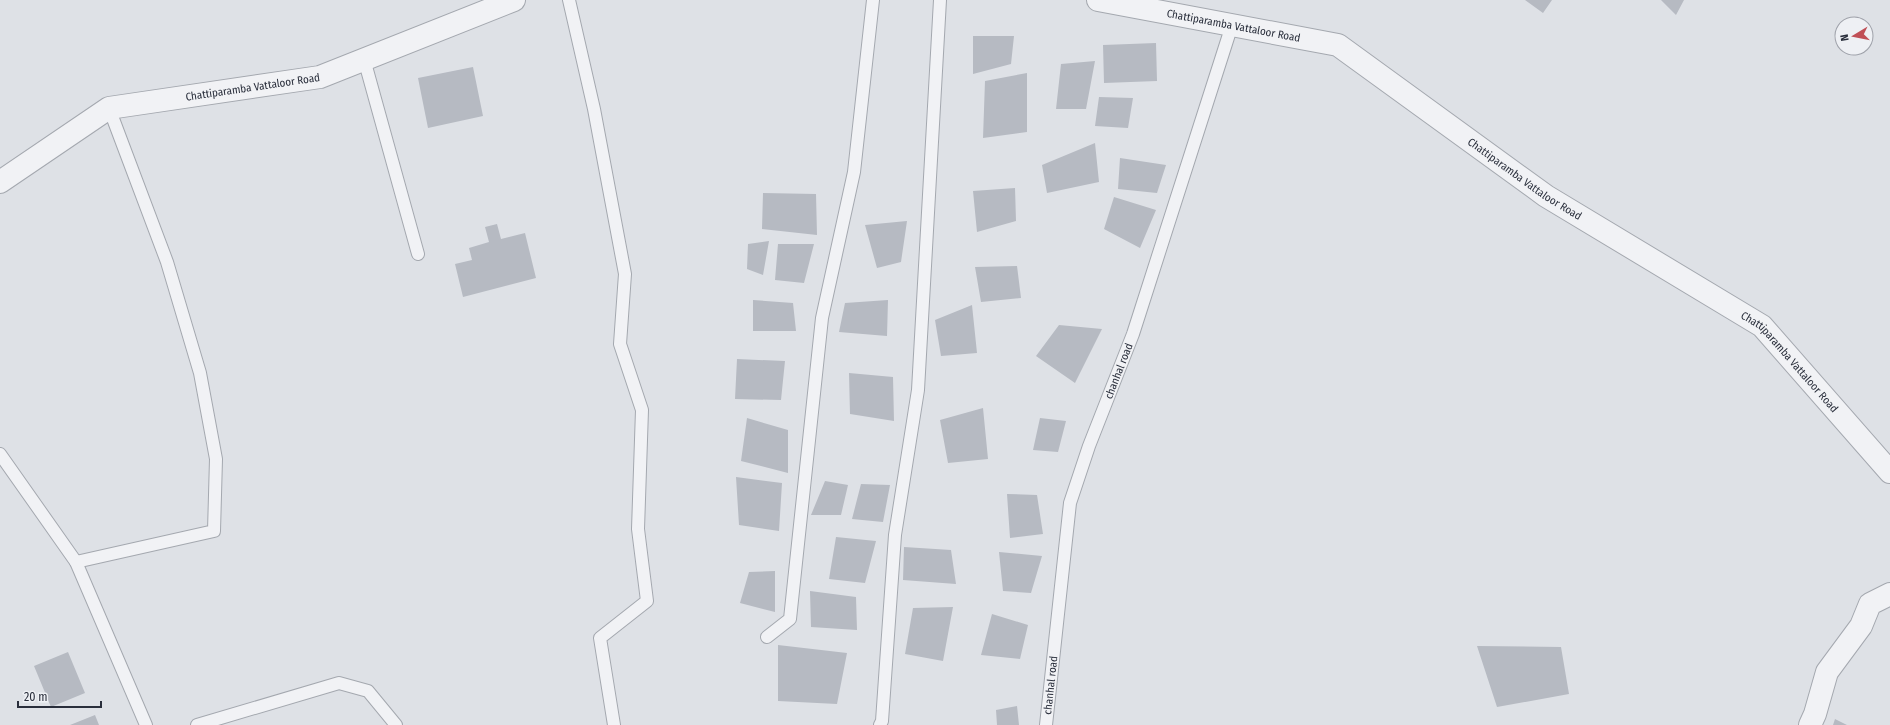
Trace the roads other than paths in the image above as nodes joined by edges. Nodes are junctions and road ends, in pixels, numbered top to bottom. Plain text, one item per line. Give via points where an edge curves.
1 (514, 0) edge
2 (569, 0) edge
3 (873, 0) edge
4 (940, 0) edge
5 (1098, 0) edge
6 (1232, 25) junction
7 (364, 59) junction
8 (109, 108) junction
9 (0, 182) edge
10 (418, 254) dead end
11 (0, 454) edge
12 (1890, 472) edge
13 (76, 562) junction
14 (1890, 594) edge
15 (767, 637) dead end
16 (146, 725) edge
17 (197, 725) edge
18 (396, 725) edge
19 (614, 725) edge
20 (880, 725) edge
21 (1046, 725) edge
22 (1810, 725) edge

1 - 7 street, Chattiparamba Vattaloor Road
2 - 19 lane via 594,109 625,274 620,344 642,410 638,529 647,601 600,638
3 - 15 lane via 854,172 822,318 790,619
4 - 20 lane via 918,390 895,535
5 - 6 street, Chattiparamba Vattaloor Road
6 - 12 street, Chattiparamba Vattaloor Road via 1338,45 1546,196 1762,326
6 - 21 lane, chanhal road via 1133,334 1089,446 1070,503
7 - 8 street, Chattiparamba Vattaloor Road via 320,76
7 - 10 lane
8 - 9 street, Chattiparamba Vattaloor Road
8 - 13 lane via 167,262 200,373 216,459 214,531
11 - 13 lane
13 - 16 lane
14 - 22 street via 1870,604 1861,626 1827,672
17 - 18 lane via 339,683 368,691

